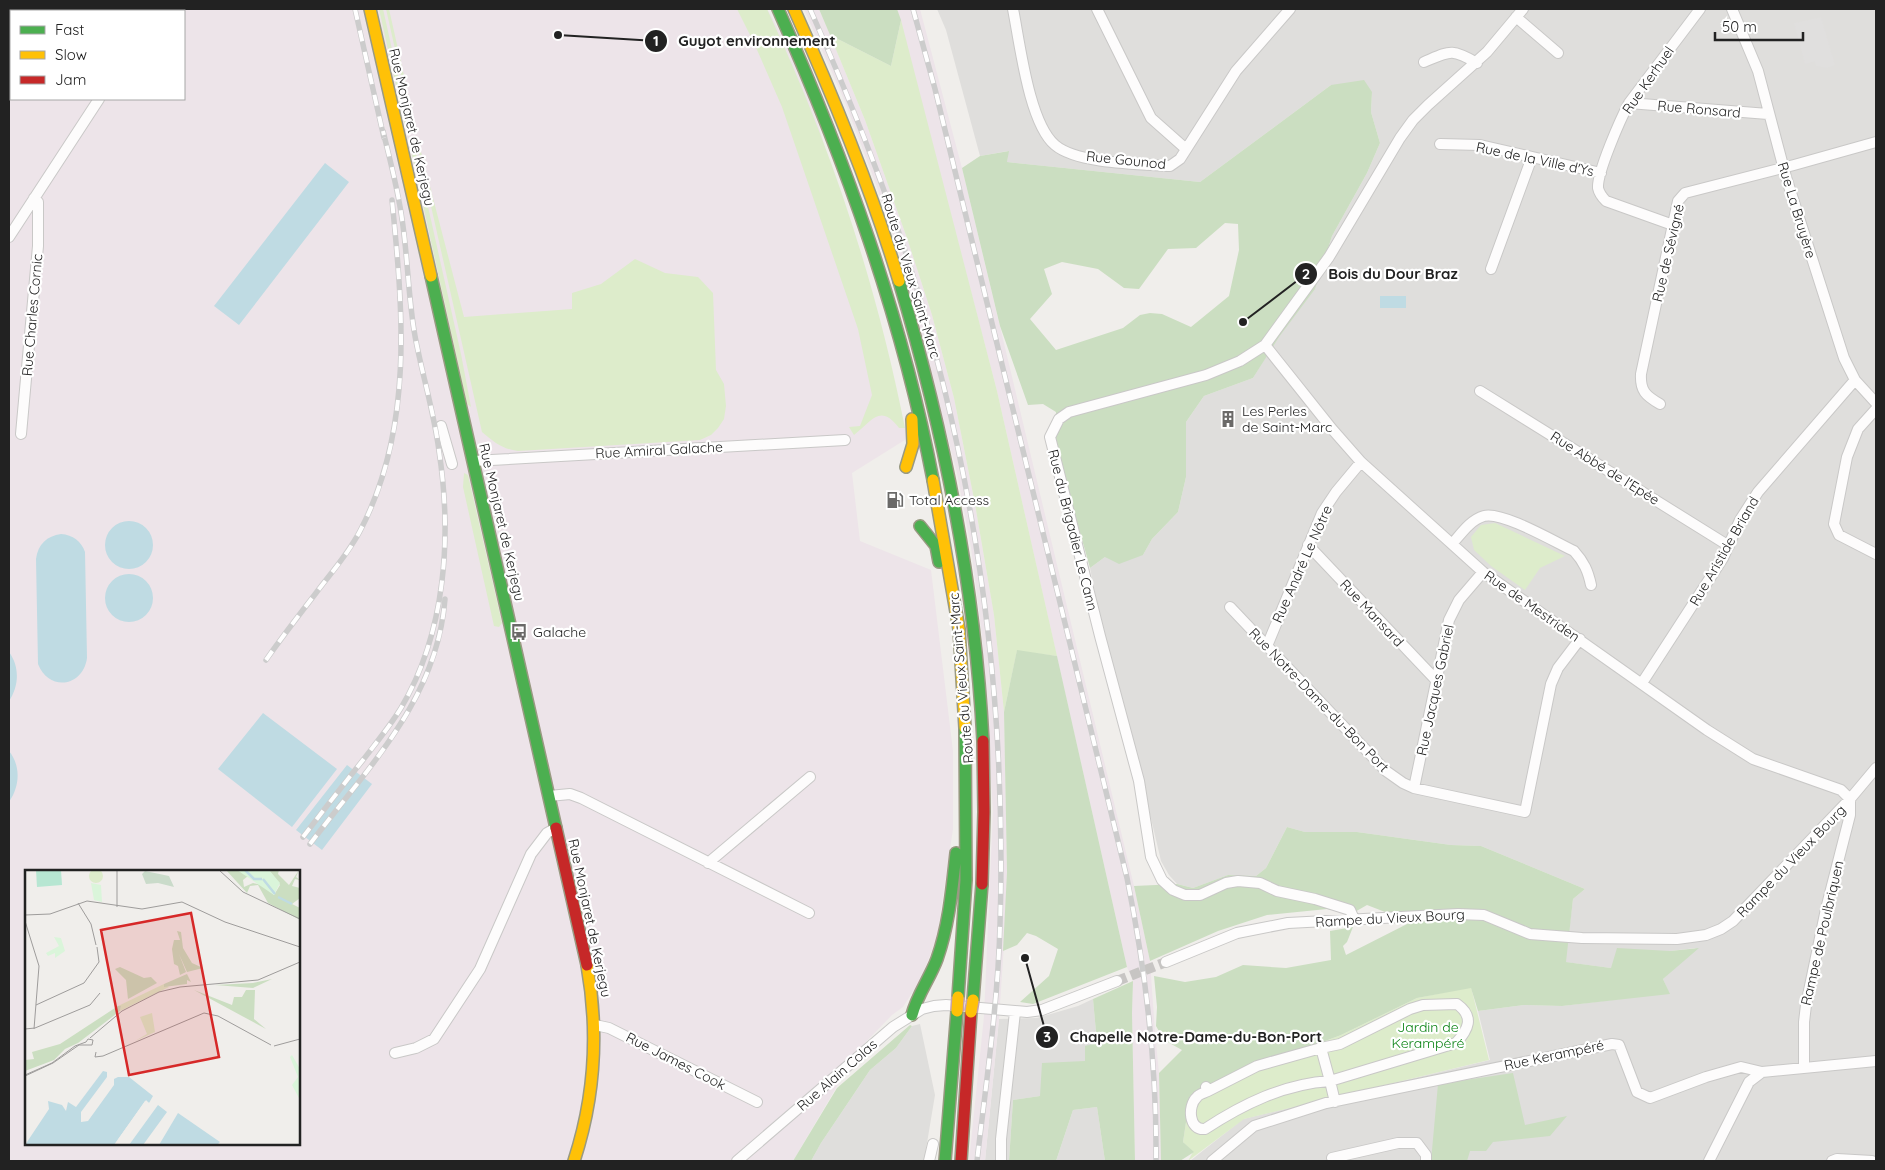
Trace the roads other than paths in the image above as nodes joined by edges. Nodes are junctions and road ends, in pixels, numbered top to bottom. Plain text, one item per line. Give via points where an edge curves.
1 (370, 9) edge
2 (778, 9) edge
3 (794, 9) edge
4 (1014, 9) edge
5 (1097, 9) edge
6 (1523, 9) edge
7 (1700, 9) edge
8 (1732, 9) edge
9 (1286, 10) edge
10 (1516, 18) junction
11 (1558, 53) dead end
12 (1424, 62) dead end
13 (1477, 63) junction
14 (99, 100) edge
15 (1629, 103) junction
16 (1768, 114) junction
17 (1876, 142) edge
18 (1440, 144) dead end
19 (1186, 149) junction
20 (1532, 157) junction
21 (1783, 167) junction
22 (1601, 173) junction
23 (34, 198) junction
24 (1673, 225) junction
25 (9, 237) edge
26 (1491, 269) dead end
27 (1265, 345) junction
28 (910, 378) junction
29 (1855, 380) junction
30 (1480, 391) dead end
31 (1875, 399) edge
32 (1660, 404) dead end
33 (1876, 409) edge
34 (441, 426) dead end
35 (21, 434) dead end
36 (845, 440) dead end
37 (473, 461) junction
38 (1361, 462) junction
39 (452, 464) dead end
40 (906, 467) dead end
41 (920, 526) dead end
42 (1452, 544) junction
43 (1308, 545) junction
44 (1729, 546) junction
45 (1876, 554) edge
46 (1483, 572) junction
47 (1591, 586) dead end
48 (1230, 607) dead end
49 (1580, 639) junction
50 (1267, 646) junction
51 (1436, 680) junction
52 (1642, 684) junction
53 (965, 720) junction
54 (1876, 769) edge
55 (810, 777) dead end
56 (1414, 788) junction
57 (549, 796) junction
58 (1850, 799) junction
59 (556, 828) junction
60 (708, 863) junction
61 (809, 913) dead end
62 (1354, 919) junction
63 (1166, 962) tunnel mouth
64 (1117, 981) tunnel mouth
65 (952, 1008) junction
66 (1015, 1012) junction
67 (912, 1015) junction
68 (595, 1025) junction
69 (1321, 1048) junction
70 (395, 1053) dead end
71 (1876, 1061) edge
72 (1804, 1067) junction
73 (1762, 1072) junction
74 (1330, 1081) junction
75 (757, 1102) dead end
76 (1336, 1102) junction
77 (933, 1144) dead end
78 (1332, 1158) dead end
79 (574, 1161) edge
80 (737, 1161) edge
81 (930, 1161) edge
82 (945, 1161) edge
83 (961, 1161) edge
84 (1001, 1161) edge
85 (1212, 1161) edge
86 (1426, 1161) edge
87 (1709, 1161) edge
88 (1832, 1161) edge
89 (1872, 1161) edge

1 - 37 main road, Rue Monjaret de Kerjegu
2 - 28 main road, Route du Vieux Saint-Marc via 811,80 865,225
3 - 83 main road, Route du Vieux Saint-Marc via 816,56 879,217 904,296 926,374 968,579 979,677 983,856
4 - 19 street, Rue Gounod via 1033,108 1055,146 1096,160 1170,166
5 - 19 street via 1151,118
6 - 10 street, Rue du Brigadier Le Cann
7 - 15 street, Rue Kerhuel
8 - 16 street, Rue La Bruyère via 1758,71
9 - 19 street via 1236,71
10 - 11 street
10 - 13 street, Rue du Brigadier Le Cann
12 - 13 street via 1448,52 1459,53
13 - 27 street, Rue du Brigadier Le Cann via 1413,120 1329,257
14 - 23 street
15 - 16 street, Rue Ronsard
15 - 22 street, Rue Kerhuel
16 - 21 street, Rue La Bruyère
17 - 21 street
18 - 20 street, Rue de la Ville d'Ys via 1480,145
20 - 22 street, Rue de la Ville d'Ys
20 - 26 street
21 - 24 street, Rue de Sévigné via 1685,193 1678,202
21 - 29 street, Rue La Bruyère via 1844,358
22 - 24 street, Rue Kerhuel via 1598,187 1606,201
23 - 25 street
23 - 35 street, Rue Charles Cornic via 38,202 38,246
24 - 32 street, Rue de Sévigné via 1640,384 1648,397
27 - 38 street, Rue de Mestriden
27 - 62 street, Rue du Brigadier Le Cann via 1240,361 1206,375 1069,412 1059,419 1050,437 1139,781 1151,857 1162,880 1185,895 1200,895 1238,881 1260,883 1350,910
28 - 40 main road via 913,444
28 - 53 main road, Route du Vieux Saint-Marc via 936,490 958,621
29 - 31 street, Rue La Bruyère
29 - 44 street, Rue Aristide Briand via 1758,492 1740,520
30 - 44 street, Rue Abbé de l'Epée
33 - 45 street via 1858,429 1847,457 1834,524 1839,535
34 - 39 street
36 - 37 street, Rue Amiral Galache
37 - 57 main road, Rue Monjaret de Kerjegu
38 - 42 street, Rue de Mestriden
38 - 43 street, Rue André Le Nôtre via 1322,513
41 - 53 main road via 936,546
42 - 46 street, Rue de Mestriden
42 - 47 street via 1478,518 1486,515 1503,517 1574,551 1588,571
43 - 50 street, Rue André Le Nôtre
43 - 51 street, Rue Mansard
44 - 52 street, Rue Aristide Briand
46 - 49 street, Rue de Mestriden
46 - 51 street, Rue Jacques Gabriel via 1453,610
48 - 50 street, Rue Notre-Dame-du-Bon Port
49 - 52 street, Rue de Mestriden
49 - 56 street, Rue Notre-Dame-du-Bon Port via 1558,668 1551,684 1524,812
50 - 56 street, Rue Notre-Dame-du-Bon Port via 1386,771
51 - 56 street, Rue Jacques Gabriel
52 - 58 street, Rue de Mestriden via 1753,759 1841,790
53 - 65 main road, Route du Vieux Saint-Marc, bridge via 966,882 958,997
53 - 67 main road via 958,835 946,934
54 - 58 street, Rampe du Vieux Bourg
55 - 60 street
57 - 59 main road, Rue Monjaret de Kerjegu
57 - 60 street via 570,794 581,798
58 - 62 street, Rampe du Vieux Bourg via 1733,921 1706,935 1677,939 1530,934 1484,915
58 - 72 street, Rampe de Poulbriquen via 1850,814 1806,1005
59 - 68 main road, Rue Monjaret de Kerjegu via 588,967
59 - 70 street via 547,833 531,854 480,968 434,1039
60 - 61 street
62 - 63 street, Rampe du Vieux Bourg via 1288,923 1237,933
64 - 66 street via 1042,1010
65 - 66 street, Rue Alain Colas
65 - 67 street, Rue Alain Colas via 928,1007
65 - 82 main road, Route du Vieux Saint-Marc
66 - 84 street
67 - 80 street, Rue Alain Colas via 893,1027
68 - 75 street, Rue James Cook via 609,1028
68 - 79 main road, Rue Monjaret de Kerjegu via 592,1088
69 - 74 street
69 - 74 street via 1257,1066 1207,1089 1192,1106 1192,1122 1197,1128 1205,1129 1254,1101 1281,1090
69 - 74 street via 1340,1044 1423,1005 1458,1004 1467,1014 1465,1034 1456,1043
71 - 72 street, Rue Kerampéré
72 - 73 street, Rue Kerampéré
73 - 76 street, Rue Kerampéré via 1741,1067 1650,1098 1638,1092 1619,1045 1612,1044
73 - 87 street via 1749,1082
74 - 76 street
76 - 85 street, Rue Kerampéré via 1254,1126
77 - 81 street
78 - 86 street via 1398,1143 1417,1143 1426,1155
88 - 89 street

